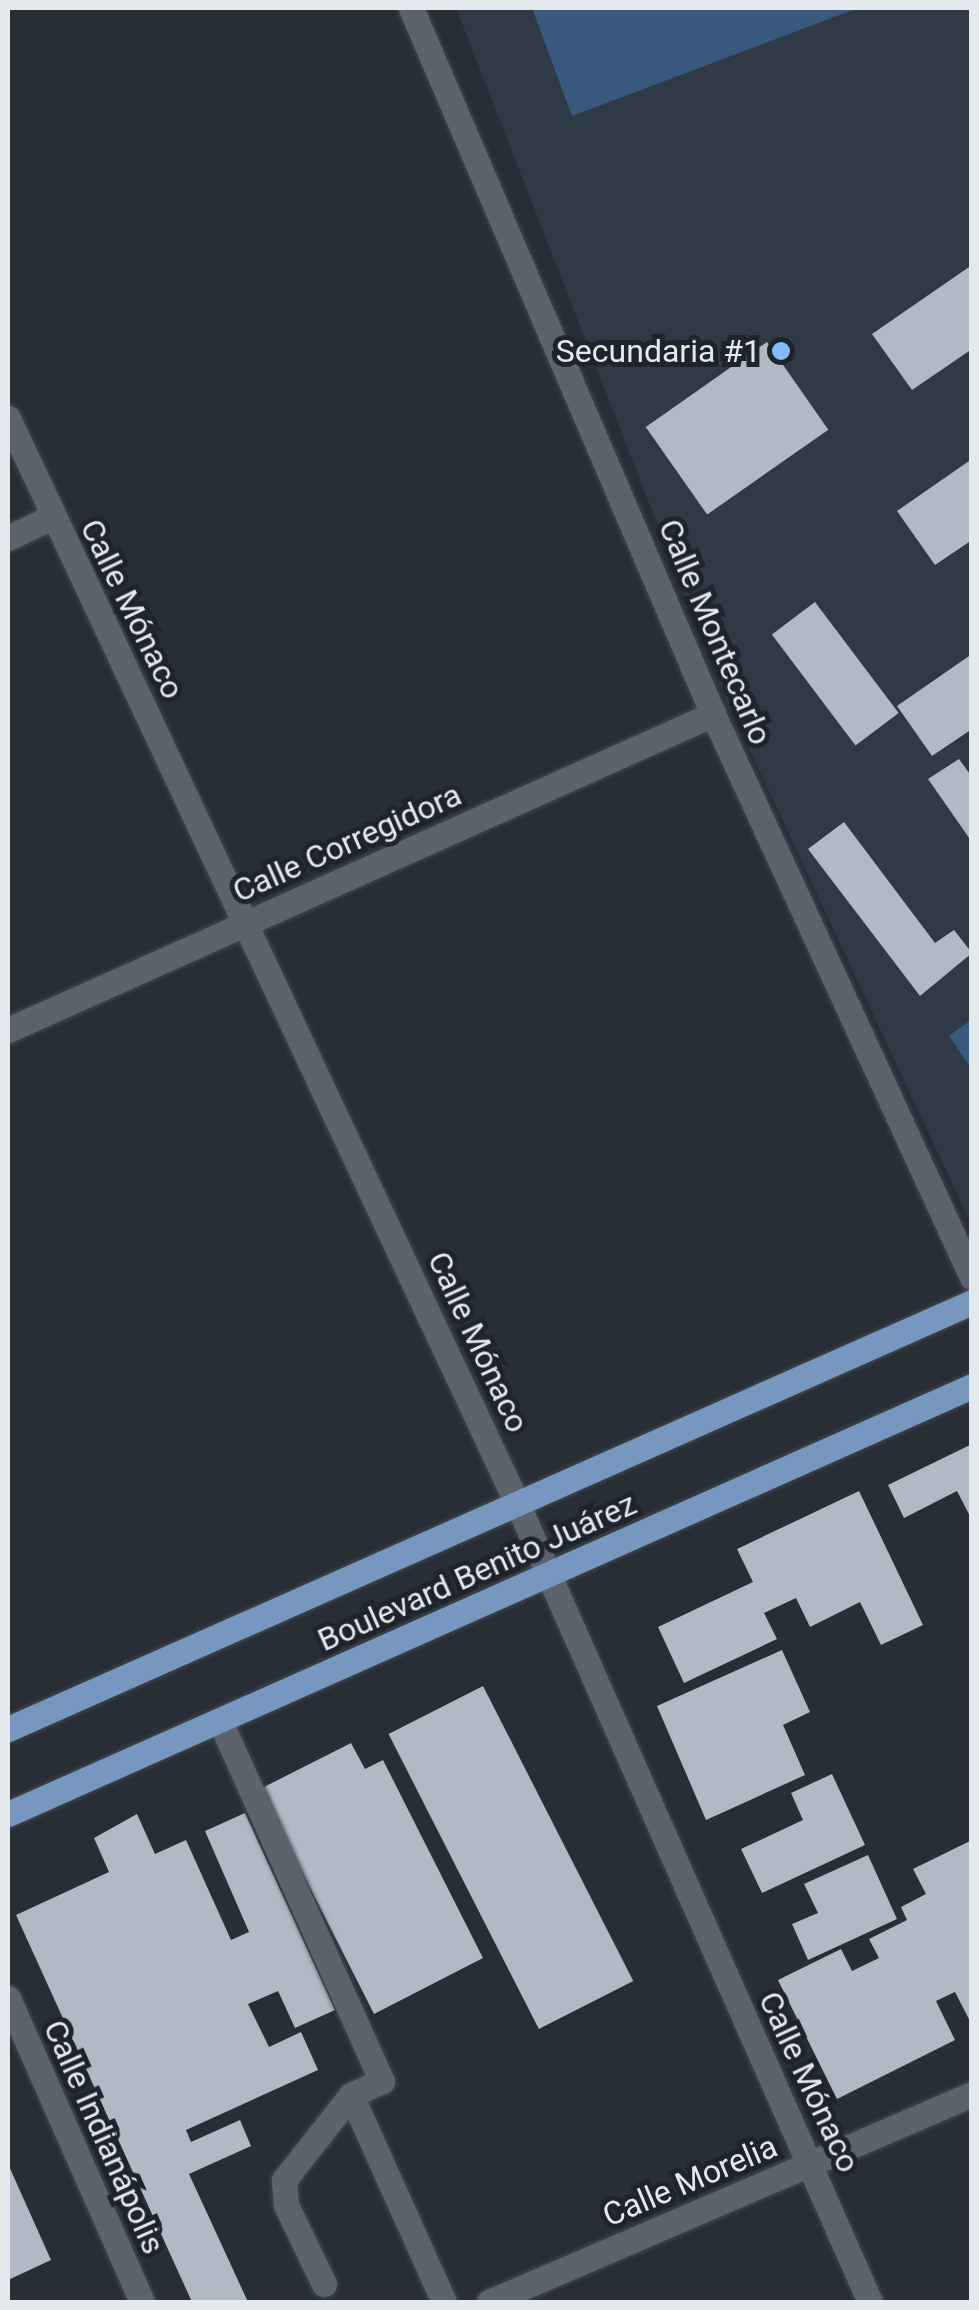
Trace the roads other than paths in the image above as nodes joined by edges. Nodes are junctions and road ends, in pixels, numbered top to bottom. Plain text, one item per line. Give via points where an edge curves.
1 (411, 8) edge
2 (8, 418) edge
3 (52, 517) junction
4 (8, 538) edge
5 (713, 714) junction
6 (248, 923) junction
7 (8, 1030) edge
8 (972, 1277) edge
9 (972, 1302) edge
10 (972, 1386) edge
11 (517, 1504) junction
12 (546, 1578) junction
13 (220, 1721) junction
14 (8, 1729) edge
15 (8, 1814) edge
16 (8, 1998) edge
17 (351, 2094) junction
18 (972, 2094) edge
19 (812, 2164) junction
20 (324, 2284) dead end
21 (503, 2300) edge
22 (142, 2302) edge
23 (444, 2302) edge
24 (870, 2302) edge

1 - 5 street, Calle Montecarlo
2 - 3 street, Calle Mónaco
3 - 4 street
3 - 6 street, Calle Mónaco
5 - 6 street, Calle Corregidora
5 - 8 street, Calle Montecarlo
6 - 7 street, Calle Corregidora
6 - 11 street, Calle Mónaco
9 - 11 main road, Boulevard Benito Juárez
10 - 12 main road, Boulevard Benito Juárez
11 - 12 street, Calle Mónaco
11 - 14 main road, Boulevard Benito Juárez
12 - 13 main road, Boulevard Benito Juárez
12 - 19 street, Calle Mónaco
13 - 15 main road, Boulevard Benito Juárez
13 - 17 street via 382,2080
16 - 22 street, Calle Indianápolis
17 - 20 street via 284,2180 286,2205
17 - 23 street
18 - 19 street, Calle Morelia
19 - 21 street, Calle Morelia
19 - 24 street, Calle Mónaco

